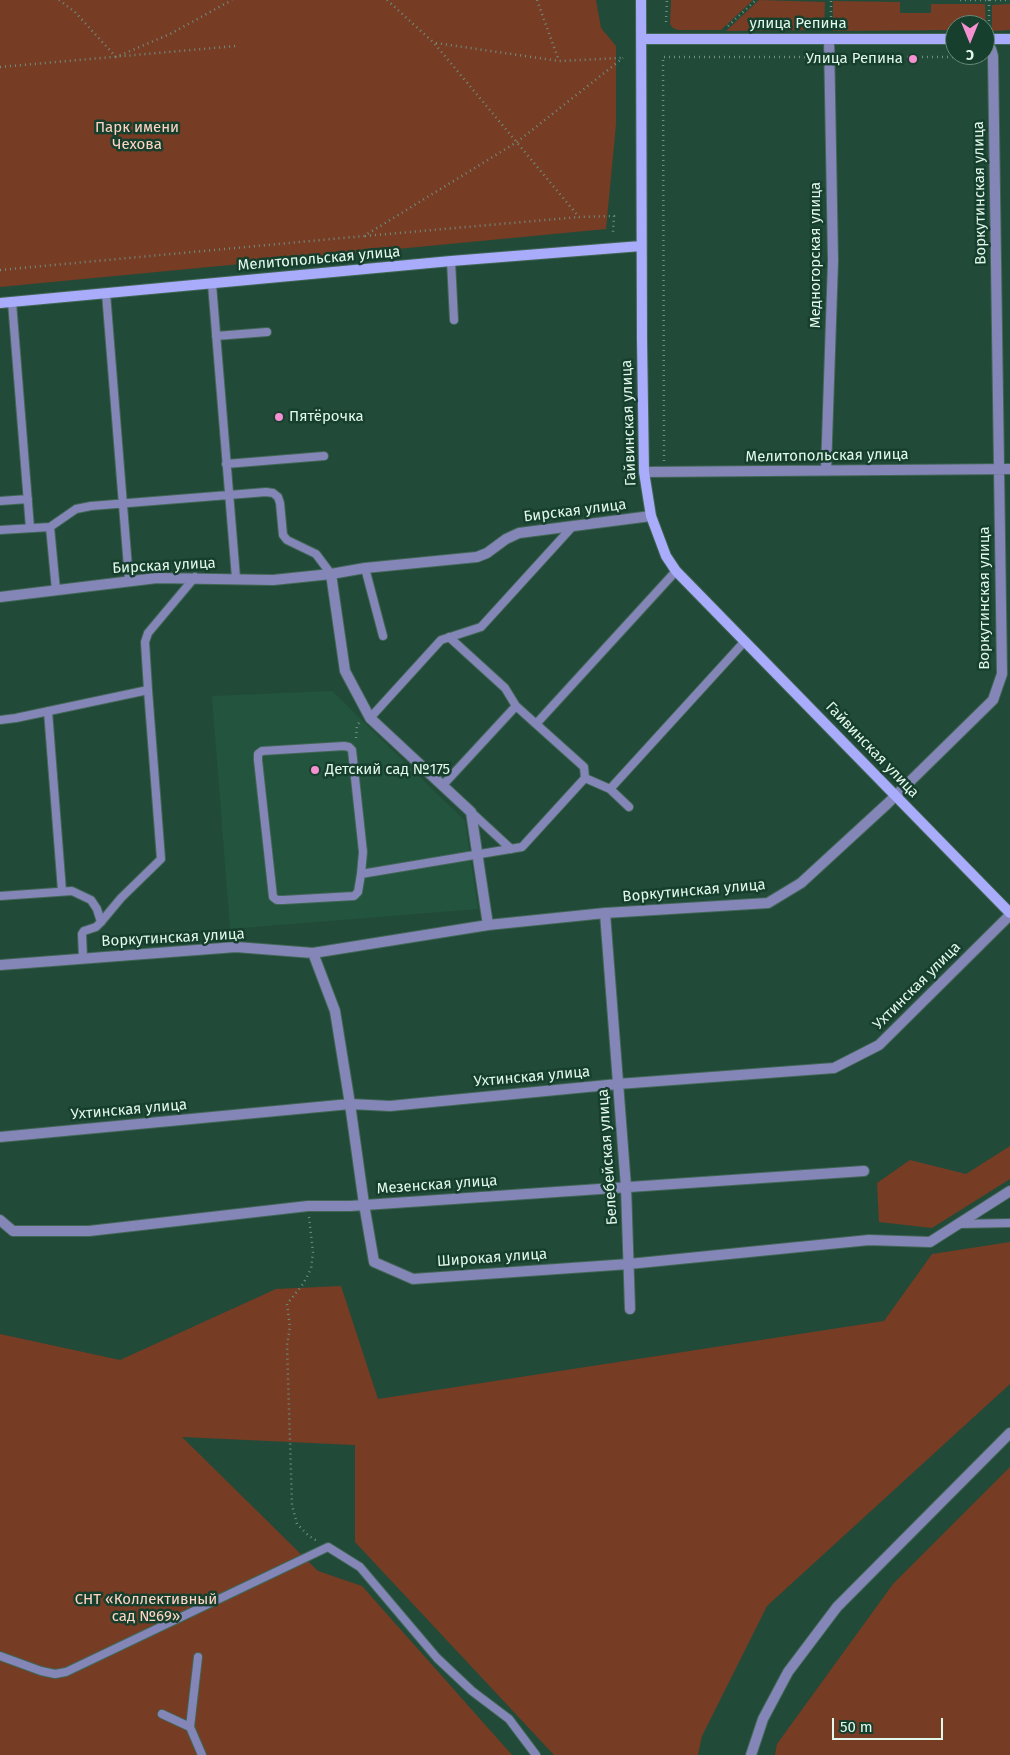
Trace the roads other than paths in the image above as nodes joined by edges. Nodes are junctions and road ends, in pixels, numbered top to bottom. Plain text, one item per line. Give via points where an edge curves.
1 (641, 0) edge
2 (995, 36) edge
3 (641, 39) junction
4 (828, 39) junction
5 (945, 39) edge
6 (1010, 39) edge
7 (993, 65) edge
8 (641, 246) junction
9 (451, 262) junction
10 (212, 284) junction
11 (106, 293) junction
12 (12, 302) junction
13 (0, 303) edge
14 (454, 320) dead end
15 (267, 332) dead end
16 (216, 336) junction
17 (324, 456) dead end
18 (226, 464) junction
19 (1005, 469) edge
20 (826, 470) junction
21 (644, 472) junction
22 (229, 495) junction
23 (28, 499) junction
24 (0, 501) edge
25 (123, 503) junction
26 (650, 516) junction
27 (572, 526) junction
28 (50, 527) junction
29 (30, 528) junction
30 (0, 530) edge
31 (365, 568) junction
32 (676, 570) junction
33 (331, 574) junction
34 (195, 577) junction
35 (236, 578) junction
36 (129, 580) junction
37 (56, 590) junction
38 (0, 597) edge
39 (383, 636) dead end
40 (449, 637) junction
41 (745, 641) junction
42 (148, 690) junction
43 (516, 706) junction
44 (48, 712) junction
45 (366, 719) junction
46 (0, 720) edge
47 (536, 724) junction
48 (585, 778) junction
49 (443, 785) junction
50 (610, 789) junction
51 (895, 795) junction
52 (629, 807) dead end
53 (471, 812) junction
54 (511, 849) junction
55 (477, 854) junction
56 (361, 874) junction
57 (62, 891) junction
58 (0, 896) edge
59 (605, 913) junction
60 (1010, 914) edge
61 (102, 922) junction
62 (488, 925) junction
63 (313, 953) junction
64 (83, 958) junction
65 (0, 964) edge
66 (618, 1084) junction
67 (350, 1104) junction
68 (0, 1138) edge
69 (864, 1171) dead end
70 (626, 1187) junction
71 (1010, 1191) edge
72 (364, 1204) junction
73 (0, 1220) edge
74 (958, 1224) junction
75 (1010, 1224) edge
76 (629, 1264) junction
77 (630, 1309) dead end
78 (1010, 1433) edge
79 (0, 1656) edge
80 (198, 1657) dead end
81 (162, 1714) dead end
82 (190, 1727) junction
83 (202, 1755) edge
84 (536, 1755) edge
85 (752, 1755) edge

1 - 3 main road, Гайвинская улица
2 - 6 main road
3 - 4 main road, улица Репина
3 - 8 main road, Гайвинская улица
4 - 5 main road, улица Репина
4 - 20 street, Медногорская улица via 833,262
7 - 19 street, Воркутинская улица
8 - 9 main road, Мелитопольская улица
8 - 21 main road, Гайвинская улица
9 - 10 main road, Мелитопольская улица
9 - 14 lane
10 - 11 main road, Мелитопольская улица
10 - 16 lane
11 - 12 main road, Мелитопольская улица
11 - 25 lane
12 - 13 main road, Мелитопольская улица
12 - 23 lane
15 - 16 lane
16 - 18 lane
17 - 18 lane
18 - 22 lane
19 - 20 street, Мелитопольская улица
19 - 51 street, Воркутинская улица via 1002,674 993,700
20 - 21 street, Мелитопольская улица
21 - 26 main road, Гайвинская улица
22 - 25 lane
22 - 33 lane via 274,493 278,497 286,540 316,554
22 - 35 lane
23 - 24 lane
23 - 29 lane
25 - 28 lane via 83,507
25 - 36 lane
26 - 27 street, Бирская улица
26 - 32 main road, Гайвинская улица via 666,556
27 - 31 street, Бирская улица via 519,533 476,557
27 - 40 lane via 481,627
28 - 29 lane
28 - 37 lane
29 - 30 lane
31 - 33 street, Бирская улица
31 - 39 lane
32 - 41 main road, Гайвинская улица
32 - 47 lane
33 - 35 street, Бирская улица via 273,580
33 - 45 street via 345,671
34 - 35 street, Бирская улица
34 - 36 street, Бирская улица
34 - 42 lane via 148,633 145,642
36 - 37 street, Бирская улица
37 - 38 street, Бирская улица
40 - 43 lane via 505,688
40 - 45 lane via 441,640
41 - 50 lane
41 - 51 main road, Гайвинская улица
42 - 44 lane
42 - 61 lane via 162,859 121,898
43 - 47 lane
43 - 49 lane
44 - 46 lane
44 - 57 lane
45 - 49 street
47 - 48 lane via 584,767
48 - 50 lane
48 - 54 lane via 522,847
49 - 53 street
50 - 52 lane
51 - 59 street, Воркутинская улица via 801,883 768,904
51 - 60 main road, Гайвинская улица
53 - 54 lane
53 - 55 street
54 - 55 lane
55 - 56 lane
55 - 62 street
56 - 56 lane via 364,852 351,749 344,746 268,750 258,754 273,896 277,900 354,896 358,892
57 - 58 lane
57 - 61 lane via 72,891 91,900
59 - 62 street, Воркутинская улица
59 - 66 street, Белебейская улица
60 - 66 street, Ухтинская улица via 879,1045 834,1068
61 - 64 lane via 82,934
62 - 63 street, Воркутинская улица
63 - 64 street, Воркутинская улица via 236,947
63 - 67 street, Широкая улица via 334,1011
64 - 65 street, Воркутинская улица
66 - 67 street, Ухтинская улица via 390,1106
66 - 70 street, Белебейская улица
67 - 68 street, Ухтинская улица
67 - 72 street, Широкая улица
69 - 70 street, Мезенская улица
70 - 72 street, Мезенская улица
70 - 76 street, Белебейская улица
71 - 74 street
72 - 73 street, Мезенская улица via 308,1206 89,1231 13,1231
72 - 76 street, Широкая улица via 374,1262 413,1279
74 - 75 lane
74 - 76 street, Широкая улица via 930,1242 869,1240
76 - 77 street, Белебейская улица
78 - 85 street via 837,1606 788,1672 763,1719
79 - 84 lane via 41,1671 66,1672 328,1547 360,1567 437,1658 472,1691 509,1719
80 - 82 lane
81 - 82 lane
82 - 83 lane

